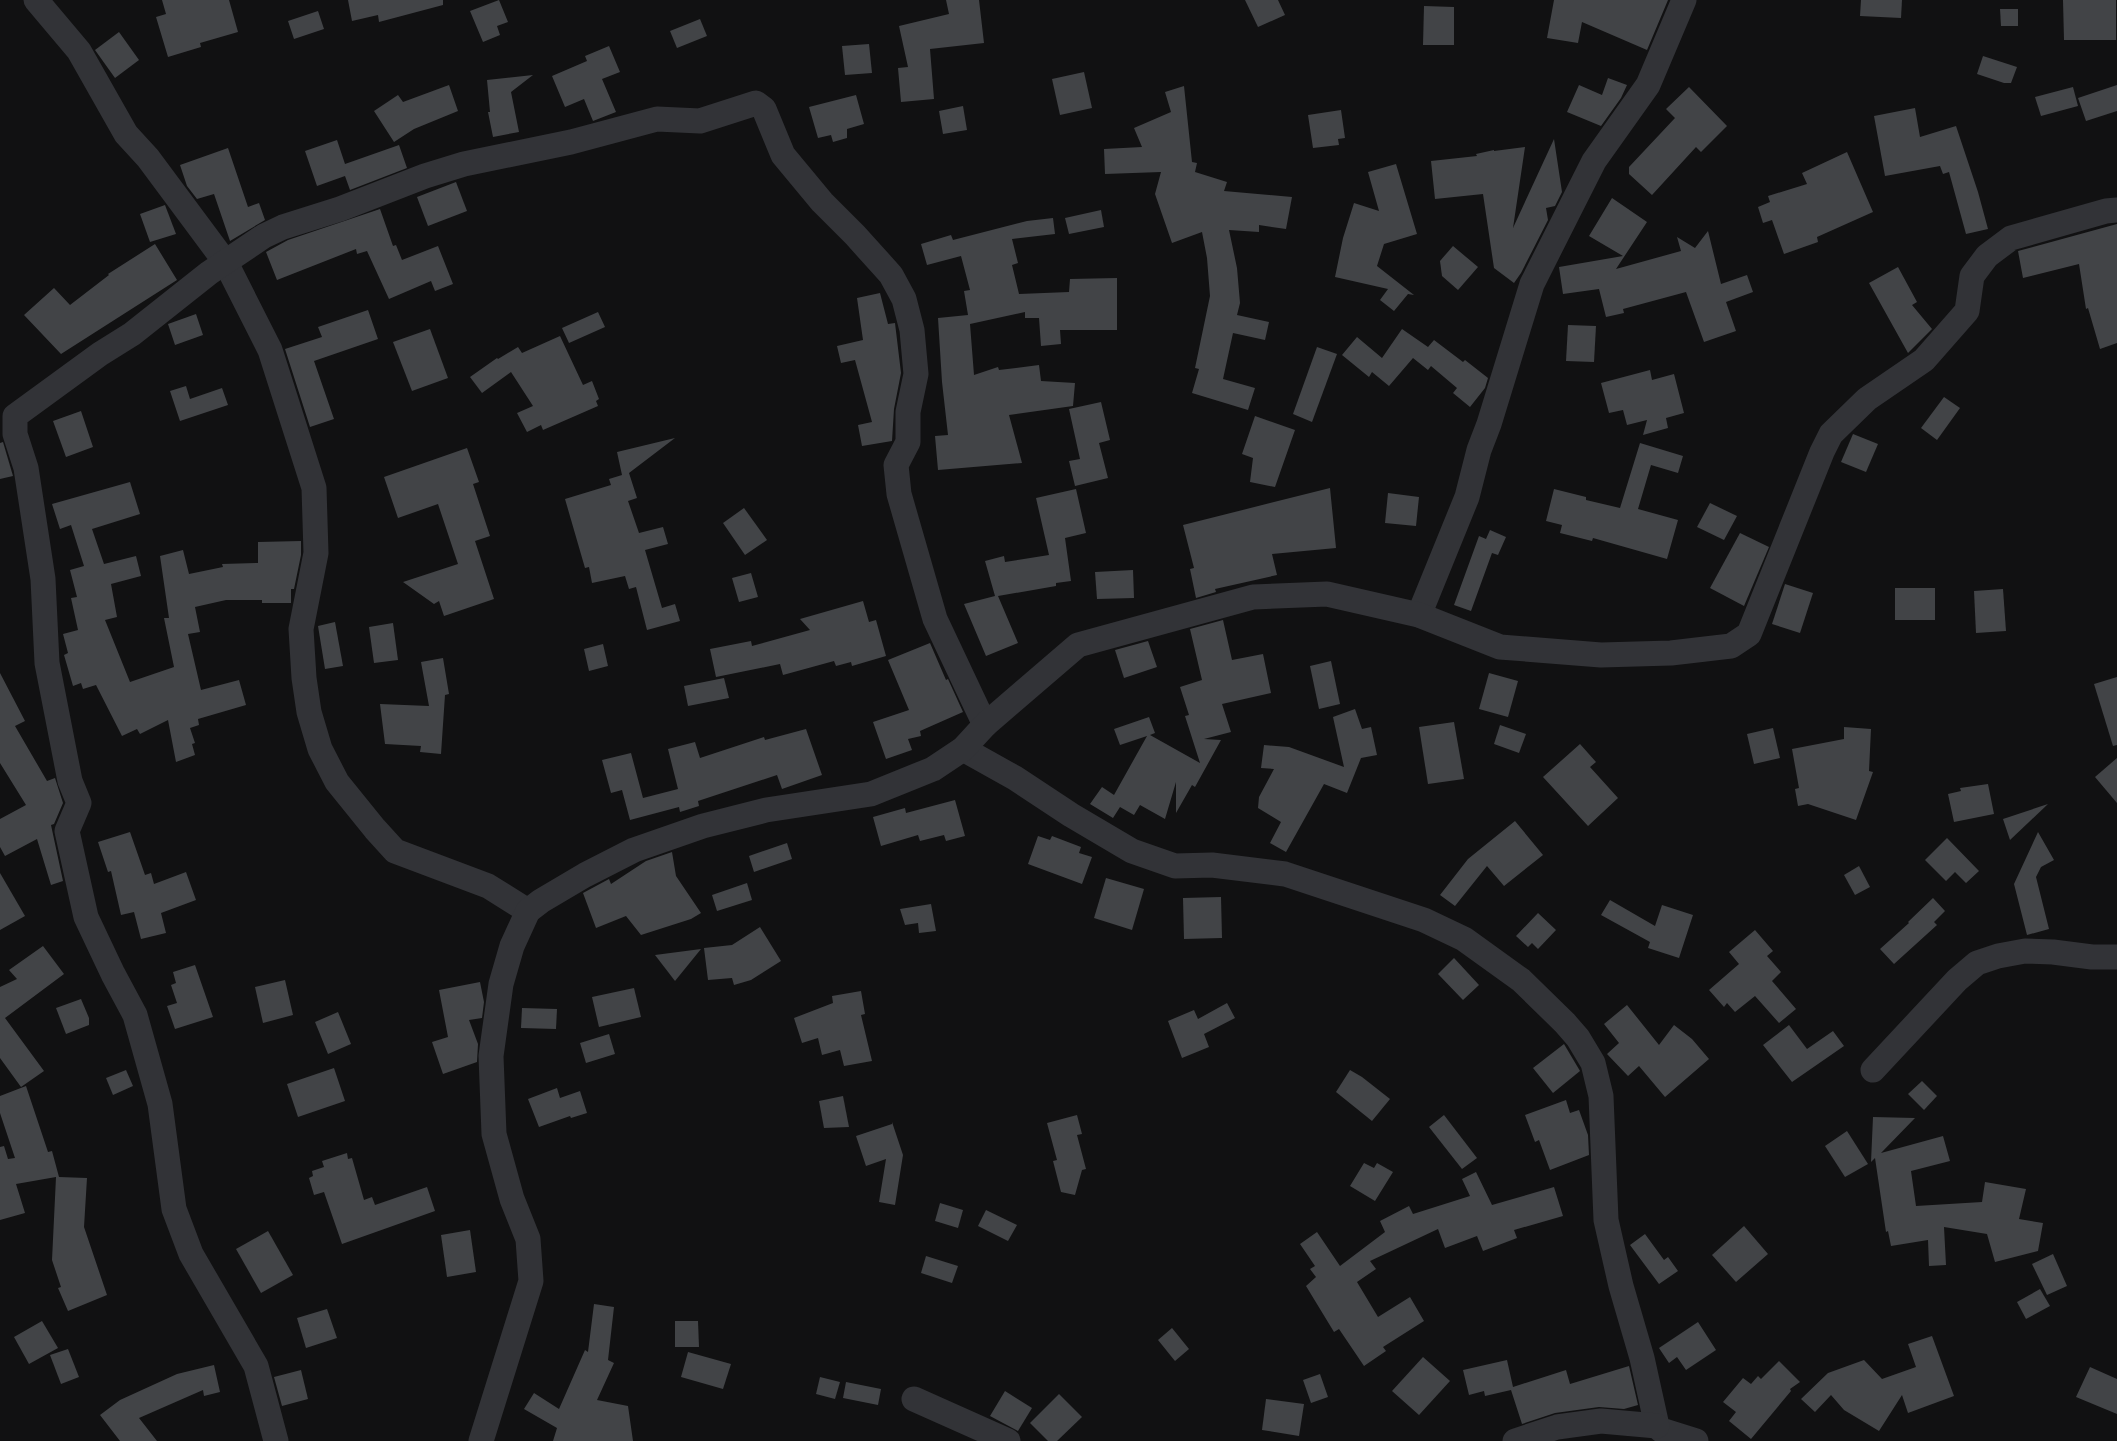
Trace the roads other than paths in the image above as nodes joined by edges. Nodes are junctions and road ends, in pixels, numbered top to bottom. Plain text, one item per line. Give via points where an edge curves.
1 (36, 0) edge
2 (1684, 0) edge
3 (2117, 210) edge
4 (226, 263) junction
5 (1419, 615) junction
6 (985, 725) junction
7 (964, 749) junction
8 (528, 912) junction
9 (2117, 957) edge
10 (1873, 1070) dead end
11 (914, 1400) dead end
12 (1657, 1426) junction
13 (276, 1441) edge
14 (481, 1441) edge
15 (1008, 1441) edge
16 (1515, 1441) edge
17 (1696, 1441) edge

1 - 4 street via 79,51 126,134 148,158
2 - 5 street via 1648,85 1594,161 1532,284 1466,497
3 - 5 street via 2011,238 1987,256 1972,276 1967,311 1924,360 1867,399 1831,434 1749,634 1731,646 1671,653 1601,655 1500,647
4 - 6 street via 264,236 283,227 425,176 657,119 700,121 756,104 764,109 783,155 891,275 904,299 912,330 916,374 908,412 908,442 896,465 899,494 935,619
4 - 8 street via 270,350 314,488 316,554 301,629 309,712 320,749 337,782 396,851 488,886
4 - 13 street via 15,416 15,434 26,468 43,579 47,663 70,782 79,804 67,831 86,917 135,1015 160,1104 174,1209 191,1254 256,1366
5 - 6 street via 1327,594 1253,597 1078,645
6 - 7 street
7 - 8 street via 933,769 871,794 766,810 703,826 634,850 541,900
7 - 12 street via 1132,851 1175,866 1212,866 1285,874 1424,920 1464,939 1521,980 1578,1038 1593,1063 1601,1096 1606,1220
8 - 14 street via 512,946 501,984 491,1056 494,1134 512,1198 528,1239 531,1281
9 - 10 street via 2025,952 1998,956 1977,964 1957,980
11 - 15 street
12 - 16 street via 1601,1421 1557,1427
12 - 17 street

